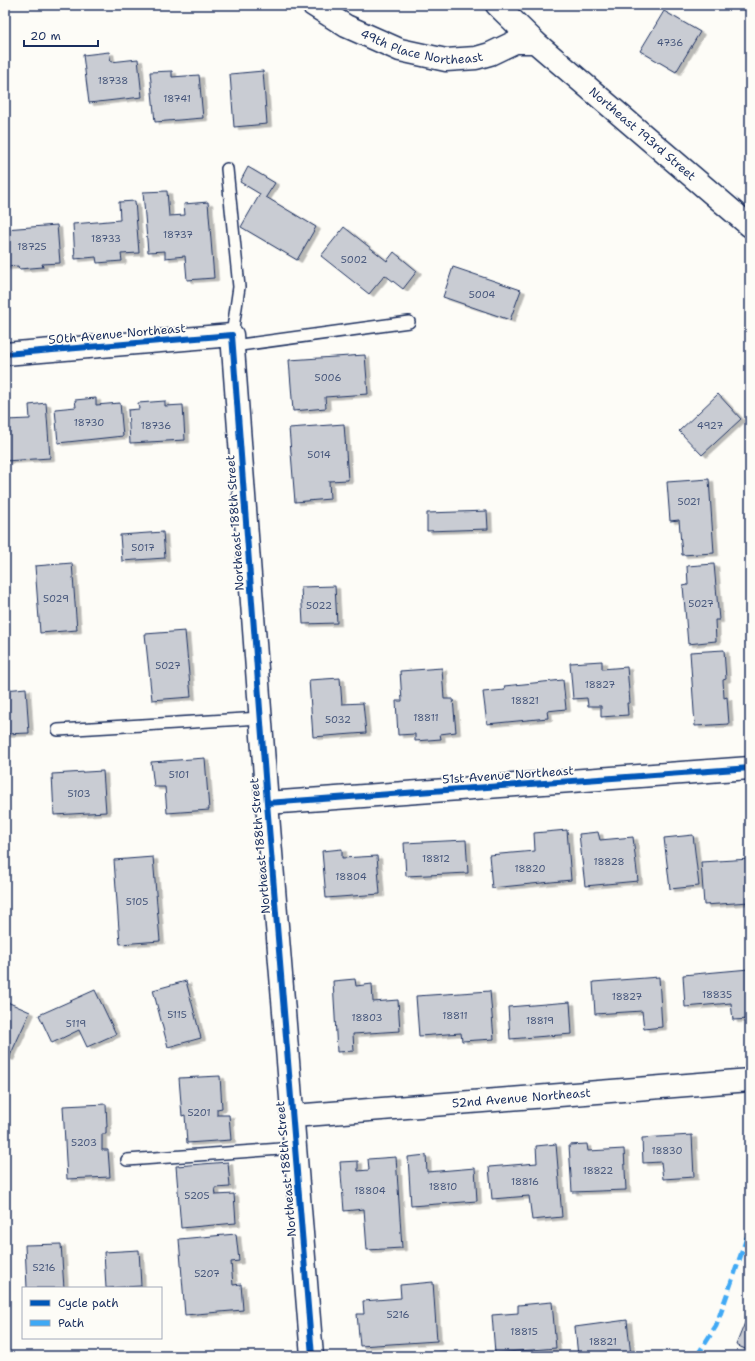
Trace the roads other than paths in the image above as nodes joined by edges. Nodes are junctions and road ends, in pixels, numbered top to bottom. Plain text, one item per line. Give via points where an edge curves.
1 (313, 5) edge
2 (496, 5) edge
3 (536, 42) junction
4 (227, 169) dead end
5 (750, 226) edge
6 (409, 322) dead end
7 (232, 340) junction
8 (5, 354) edge
9 (261, 718) junction
10 (58, 730) dead end
11 (750, 768) edge
12 (267, 803) junction
13 (750, 1080) edge
14 (293, 1116) junction
15 (295, 1148) junction
16 (127, 1160) dead end
17 (312, 1356) edge

1 - 3 street, 49th Place Northeast via 346,26 400,50 446,60 476,58 514,42
2 - 3 street, Northeast 193rd Street
3 - 5 street, Northeast 193rd Street
4 - 7 lane via 239,287
6 - 7 lane
7 - 8 street, 50th Avenue Northeast
7 - 9 street, Northeast 188th Street
9 - 10 lane
9 - 12 street, Northeast 188th Street
11 - 12 street, 51st Avenue Northeast
12 - 14 street, Northeast 188th Street
13 - 14 street, 52nd Avenue Northeast
14 - 15 street, Northeast 188th Street
15 - 16 lane
15 - 17 street, Northeast 188th Street

